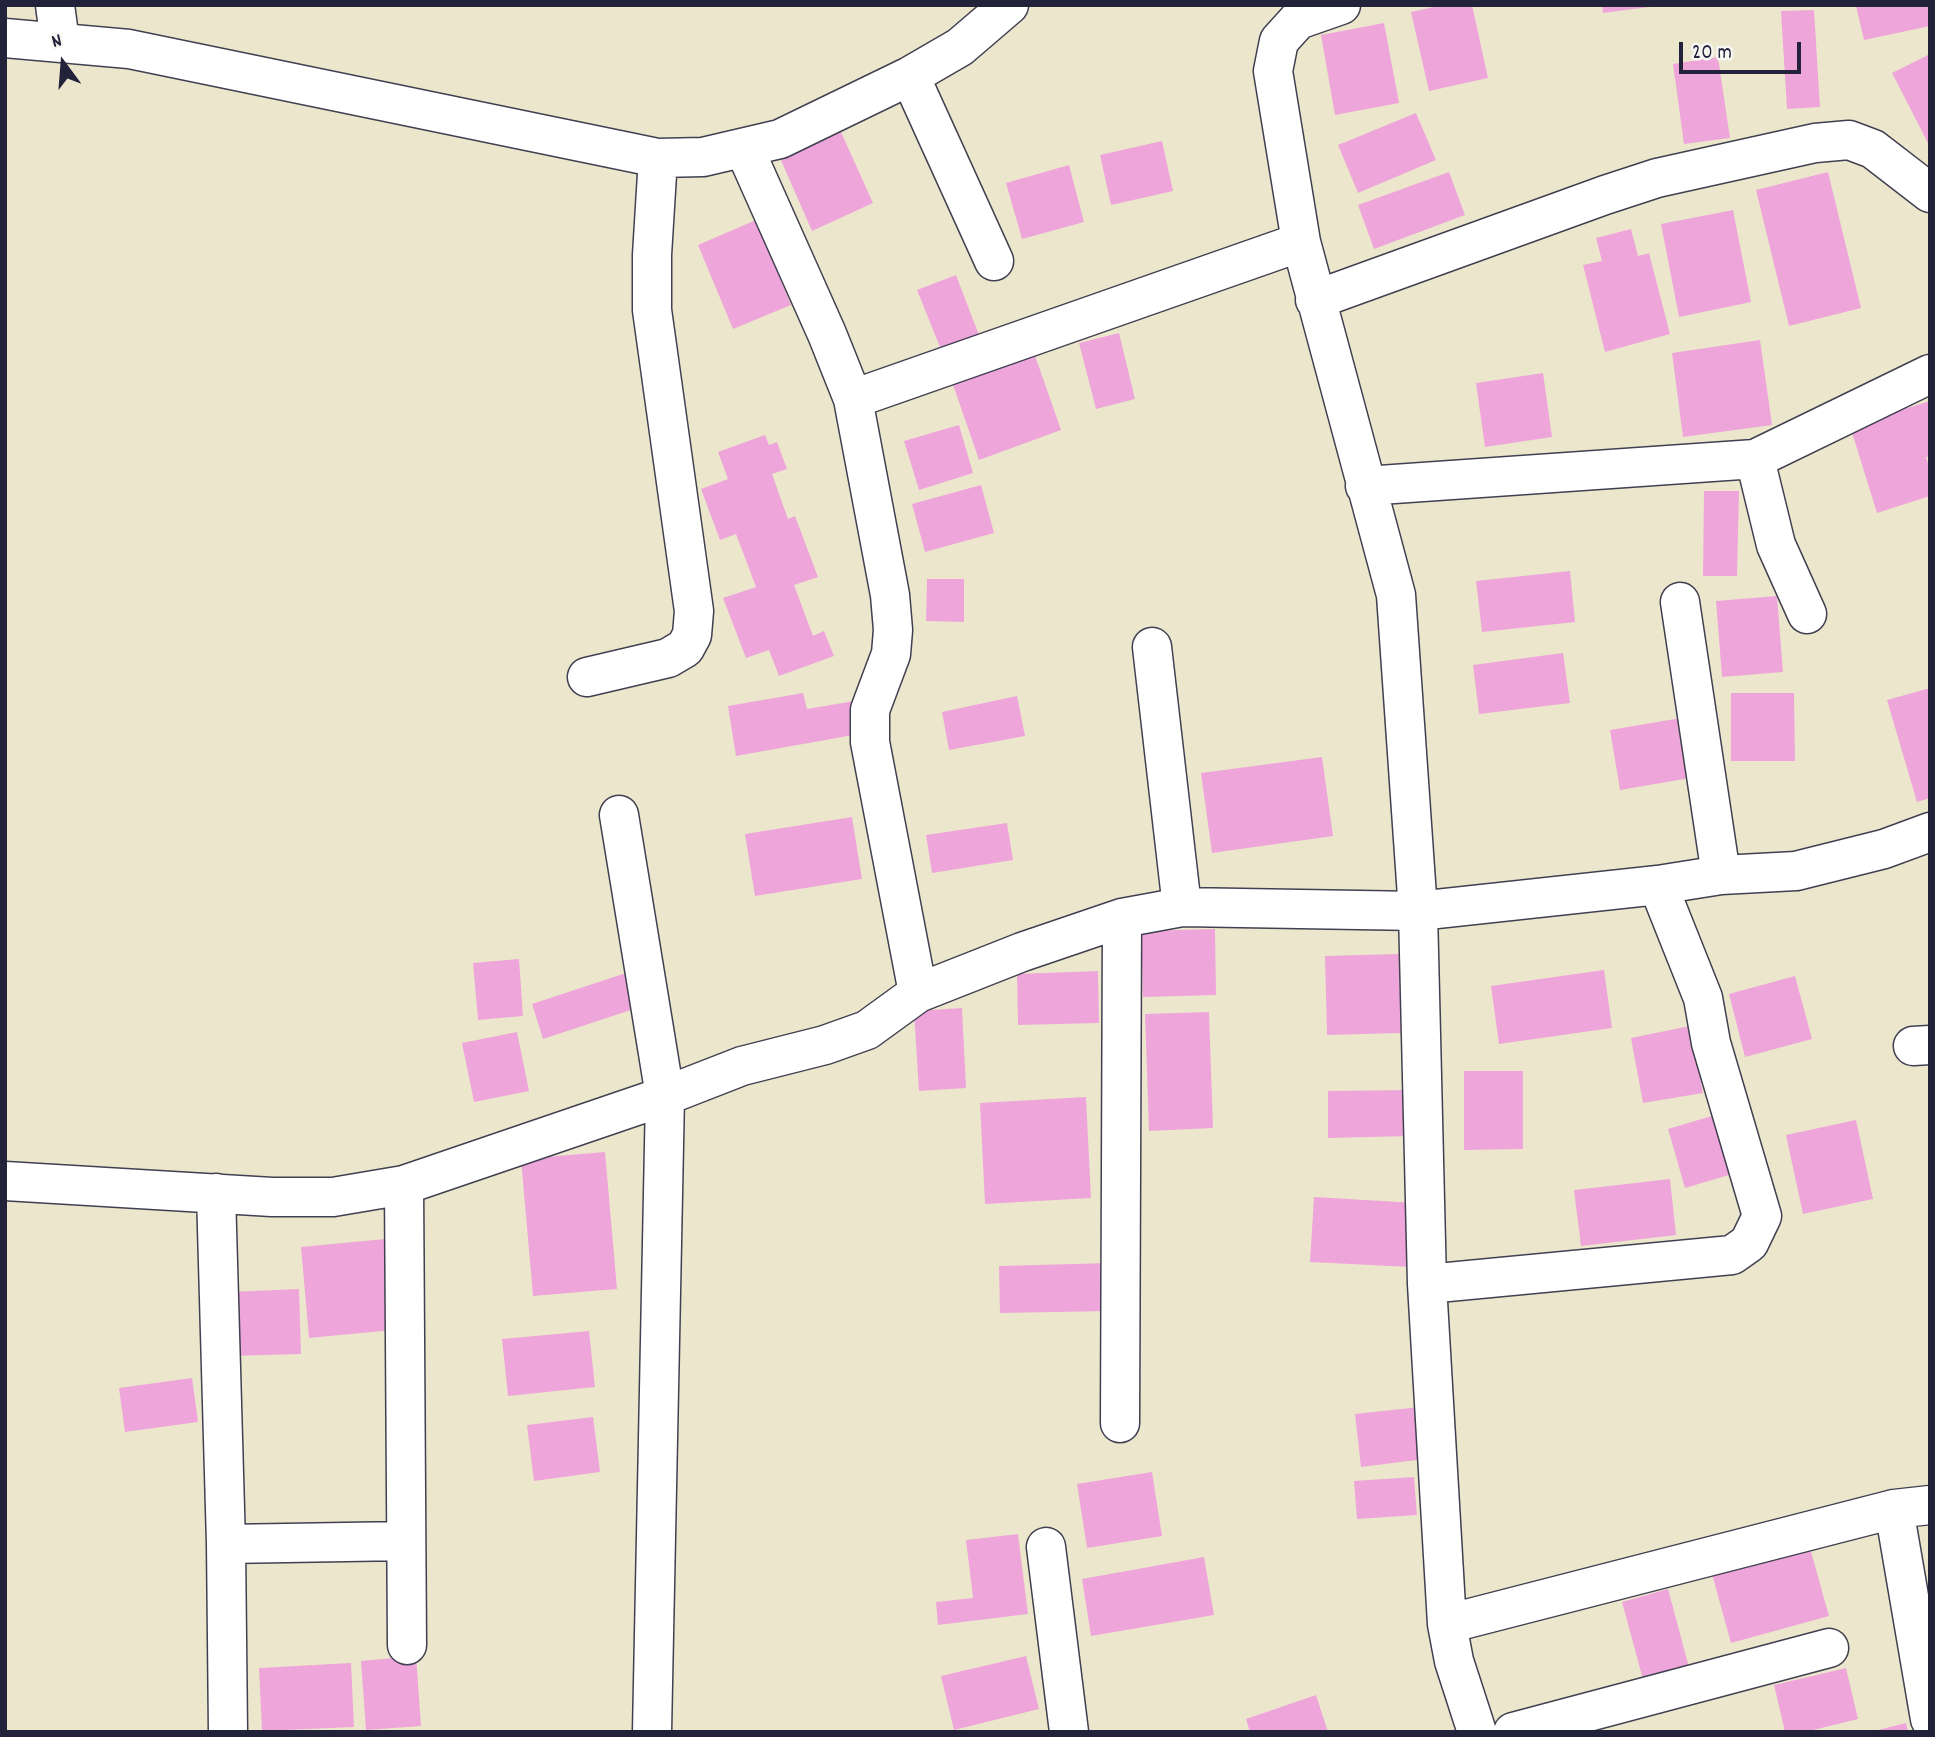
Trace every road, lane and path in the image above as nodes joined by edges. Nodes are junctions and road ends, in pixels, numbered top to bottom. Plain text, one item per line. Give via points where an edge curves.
1 (55, 5) edge
2 (1009, 5) edge
3 (1341, 5) edge
4 (5, 38) edge
5 (60, 42) junction
6 (909, 76) junction
7 (744, 148) junction
8 (658, 158) junction
9 (1930, 193) edge
10 (1301, 242) junction
11 (994, 261) dead end
12 (1315, 300) junction
13 (1930, 374) edge
14 (853, 399) junction
15 (1755, 459) junction
16 (1365, 486) junction
17 (1680, 602) dead end
18 (1807, 614) dead end
19 (1152, 647) dead end
20 (587, 677) dead end
21 (619, 815) dead end
22 (1930, 832) edge
23 (1721, 875) junction
24 (1658, 885) junction
25 (1182, 907) junction
26 (1418, 911) junction
27 (1122, 918) junction
28 (918, 993) junction
29 (666, 1096) junction
30 (5, 1181) edge
31 (404, 1185) junction
32 (216, 1193) junction
33 (1427, 1284) junction
34 (1121, 1423) dead end
35 (1912, 1507) edge
36 (405, 1541) junction
37 (226, 1544) junction
38 (1045, 1547) dead end
39 (1447, 1624) junction
40 (407, 1645) dead end
41 (1829, 1648) dead end
42 (1930, 1719) edge
43 (228, 1732) edge
44 (652, 1732) edge
45 (1069, 1732) edge
46 (1477, 1732) edge
47 (1513, 1732) edge

1 - 5 street
2 - 6 street via 960,47
3 - 10 street via 1298,20 1279,41 1273,71
4 - 5 street
5 - 8 street via 129,49
6 - 7 street via 780,139
6 - 11 street
7 - 8 street via 703,157
7 - 14 street
8 - 20 street via 652,310 694,611 692,635 685,648 667,658
9 - 12 street via 1873,149 1849,140 1815,143 1657,178
10 - 12 street
10 - 14 street
12 - 16 street
13 - 15 street
14 - 28 street via 893,630 891,654 870,709 870,742
15 - 16 street
15 - 18 street via 1776,545
16 - 26 street via 1396,594
17 - 23 street
19 - 25 street
21 - 29 street
22 - 23 street via 1796,871
23 - 24 street
24 - 26 street
24 - 33 street via 1703,998 1762,1216 1749,1243 1732,1255
25 - 26 street
25 - 27 street
26 - 33 street
27 - 28 street via 1022,951
27 - 34 street
28 - 29 street via 867,1030 742,1066
29 - 31 street
29 - 44 street
30 - 32 street
31 - 32 street via 333,1197
31 - 36 street
32 - 37 street
33 - 39 street
35 - 39 street
35 - 42 street
36 - 37 street
36 - 40 street
37 - 43 street
38 - 45 street
39 - 46 street
41 - 47 street

